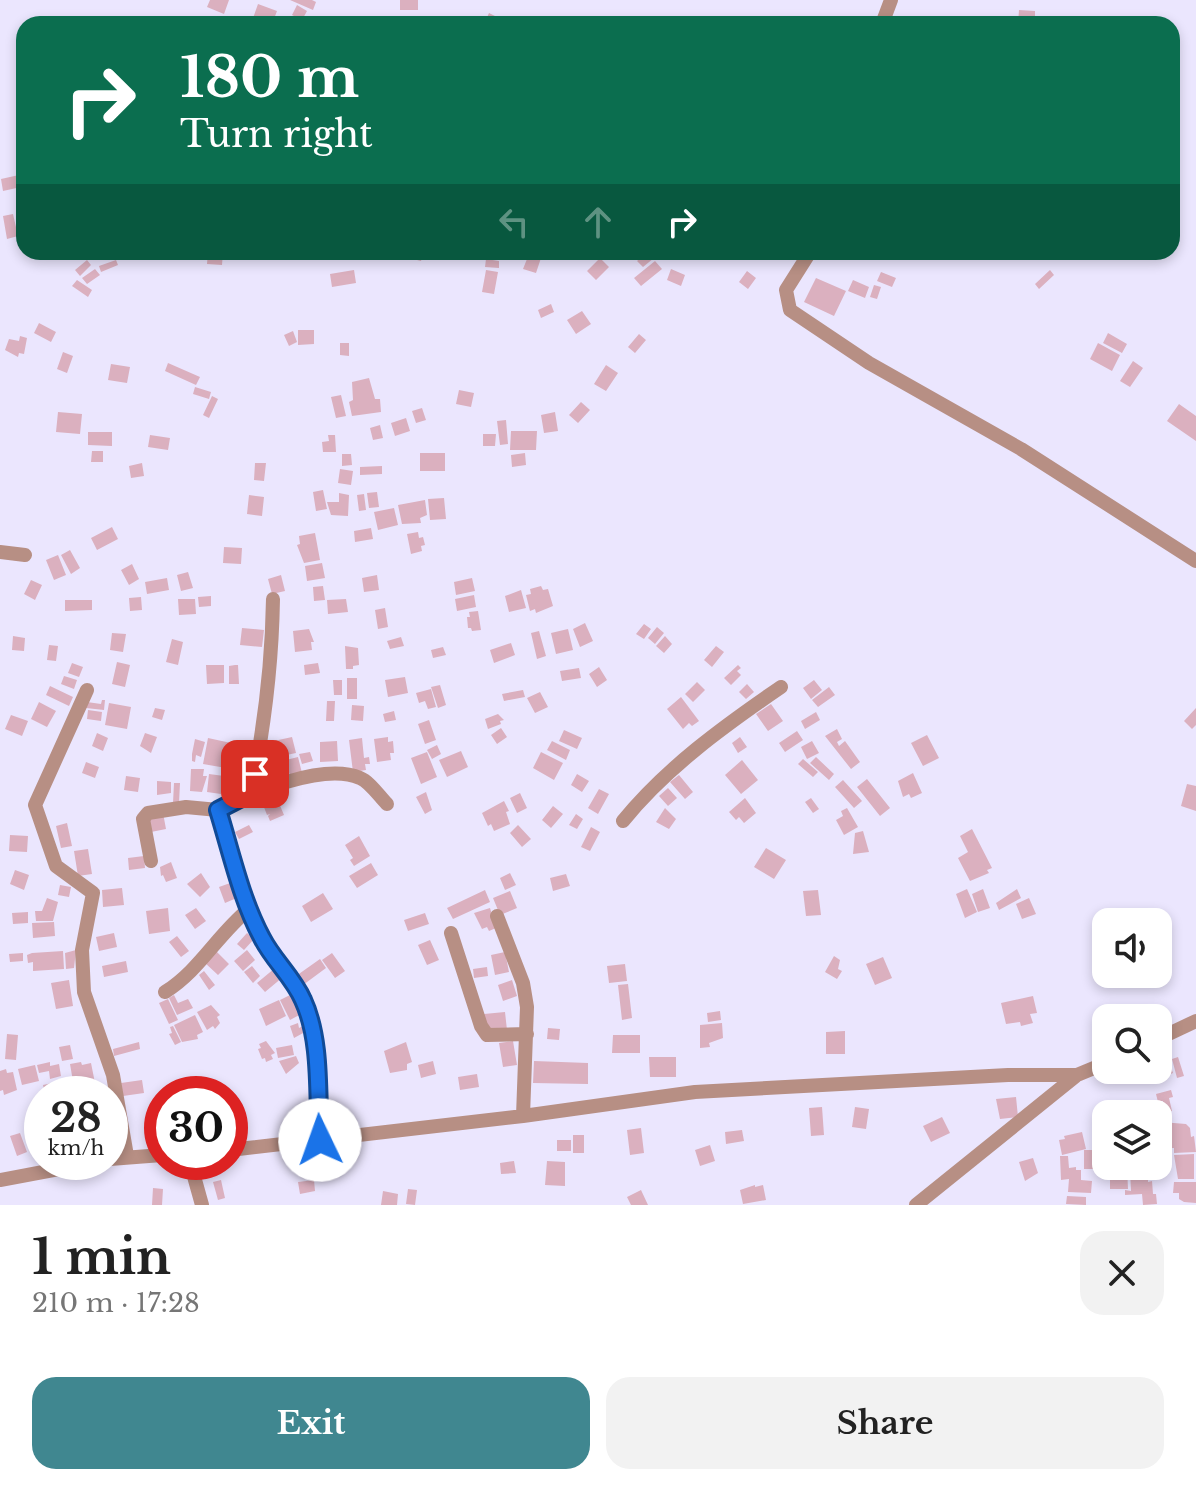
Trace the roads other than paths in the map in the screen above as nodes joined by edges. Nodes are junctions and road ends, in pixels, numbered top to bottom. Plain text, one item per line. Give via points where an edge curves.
1 (805, 260) edge
2 (0, 552) edge
3 (25, 555) dead end
4 (1196, 561) edge
5 (273, 599) dead end
6 (781, 687) dead end
7 (87, 690) dead end
8 (251, 793) junction
9 (387, 804) dead end
10 (218, 810) junction
11 (623, 821) dead end
12 (151, 861) dead end
13 (249, 909) junction
14 (497, 916) dead end
15 (451, 933) dead end
16 (165, 992) dead end
17 (1196, 1021) edge
18 (1172, 1032) edge
19 (527, 1034) junction
20 (1092, 1069) edge
21 (1077, 1075) junction
22 (113, 1076) edge
23 (523, 1116) junction
24 (320, 1140) junction
25 (248, 1148) edge
26 (24, 1176) edge
27 (0, 1180) edge
28 (195, 1180) edge
29 (202, 1205) edge
30 (916, 1205) edge

1 - 4 street via 786,290 790,310
2 - 3 street
5 - 8 street via 264,724
6 - 11 street via 686,757
7 - 22 street via 35,805 56,866 93,893 82,950 84,992
8 - 9 street via 297,778 346,774 364,779
8 - 10 street
10 - 12 street via 186,807 148,813 143,819
10 - 13 street
13 - 16 street via 181,982
13 - 24 street via 310,1020
14 - 19 street via 523,983
15 - 19 street via 487,1035
17 - 18 street
19 - 23 street
20 - 21 street
21 - 23 street via 695,1092
21 - 30 street
23 - 24 street
24 - 25 street
26 - 27 street
28 - 29 street

